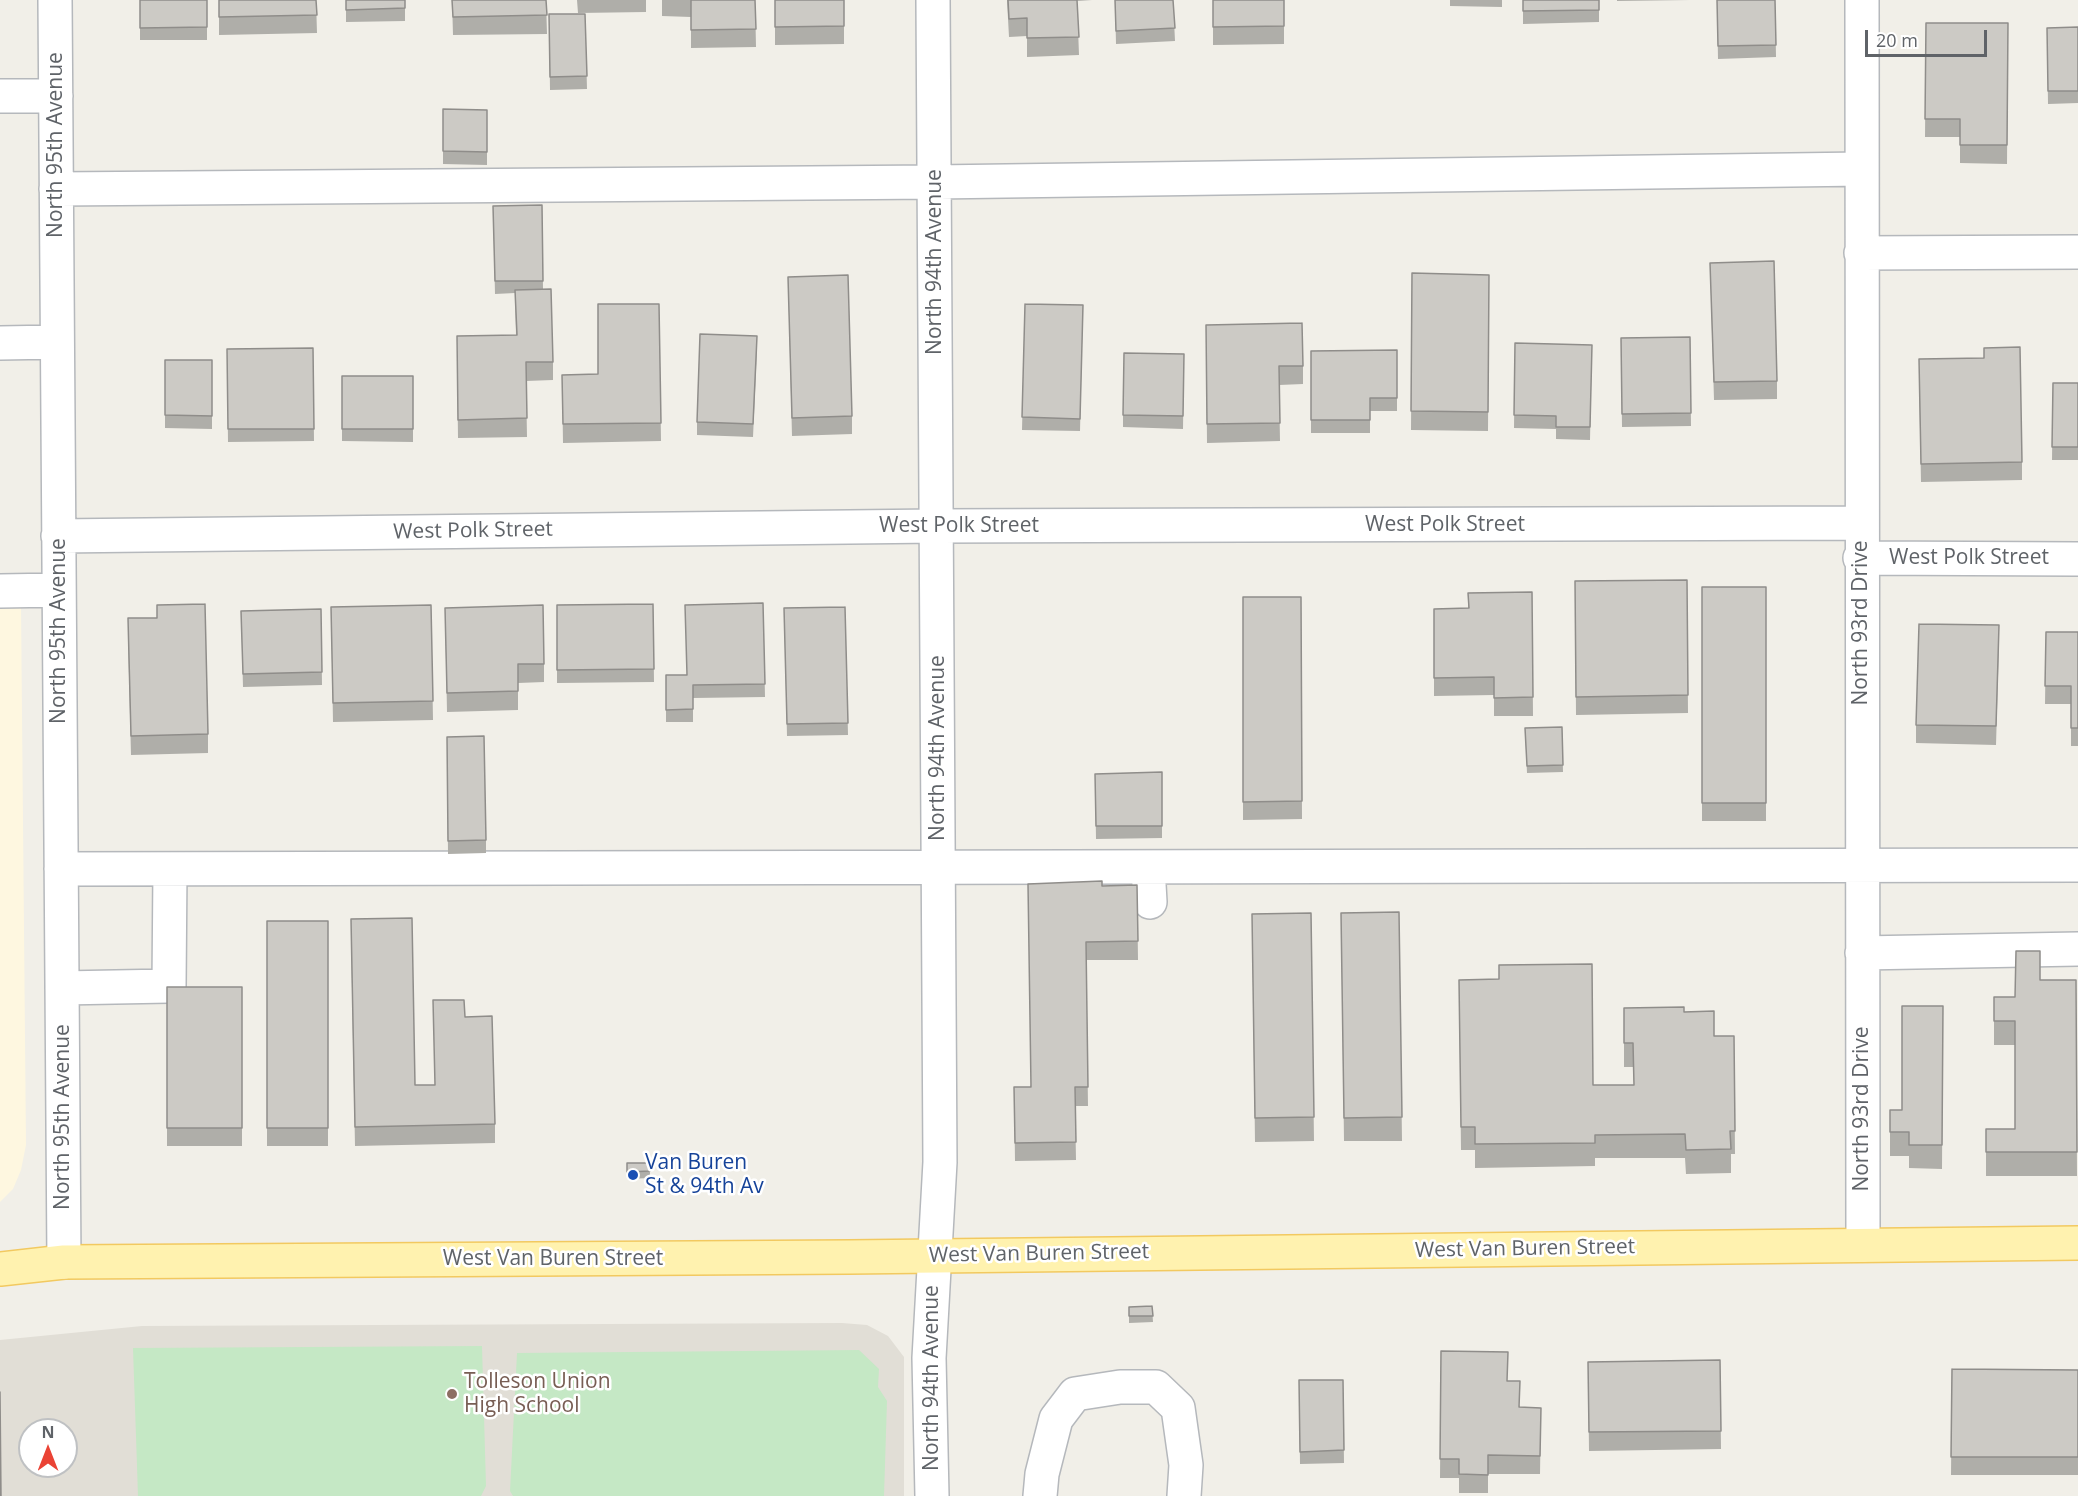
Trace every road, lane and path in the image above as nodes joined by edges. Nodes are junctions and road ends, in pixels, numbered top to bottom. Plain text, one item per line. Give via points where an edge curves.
1 (55, 0) edge
2 (933, 0) edge
3 (1862, 0) edge
4 (0, 96) edge
5 (56, 96) junction
6 (1862, 169) junction
7 (934, 182) junction
8 (56, 189) junction
9 (2078, 252) edge
10 (1861, 253) junction
11 (57, 342) junction
12 (0, 343) edge
13 (1860, 523) junction
14 (937, 526) junction
15 (58, 536) junction
16 (1860, 558) junction
17 (2078, 559) edge
18 (59, 590) junction
19 (0, 591) edge
20 (1862, 865) junction
21 (2078, 865) edge
22 (939, 867) junction
23 (1148, 867) junction
24 (170, 868) junction
25 (61, 869) junction
26 (1150, 902) dead end
27 (2078, 949) edge
28 (1862, 953) junction
29 (62, 988) junction
30 (2078, 1243) edge
31 (1863, 1245) junction
32 (934, 1255) junction
33 (64, 1262) junction
34 (0, 1269) edge
35 (932, 1496) edge
36 (1040, 1496) edge
37 (1184, 1496) edge

1 - 5 street, North 95th Avenue
2 - 7 street, North 94th Avenue
3 - 6 street, North 93rd Drive
4 - 5 street
5 - 8 street, North 95th Avenue
6 - 7 street
6 - 10 street, North 93rd Drive
7 - 8 street
7 - 14 street, North 94th Avenue
8 - 11 street, North 95th Avenue
9 - 10 street
10 - 13 street, North 93rd Drive
11 - 12 street
11 - 15 street, North 95th Avenue
13 - 14 street, West Polk Street
13 - 16 street, North 93rd Drive
14 - 15 street, West Polk Street
14 - 22 street, North 94th Avenue
15 - 18 street, North 95th Avenue
16 - 17 street, West Polk Street
16 - 20 street, North 93rd Drive
18 - 19 street
18 - 25 street, North 95th Avenue
20 - 21 street
20 - 23 street
20 - 28 street, North 93rd Drive
22 - 23 street
22 - 24 street
22 - 32 street, North 94th Avenue via 940,1162
23 - 26 street
24 - 25 street
24 - 29 street via 169,986
25 - 29 street, North 95th Avenue
27 - 28 street
28 - 31 street, North 93rd Drive
29 - 33 street, North 95th Avenue
30 - 31 main road, West Van Buren Street
31 - 32 main road, West Van Buren Street
32 - 33 main road, West Van Buren Street
32 - 35 street, North 94th Avenue via 929,1358
33 - 34 main road, West Van Buren Street
36 - 37 street via 1056,1419 1075,1394 1120,1387 1156,1387 1178,1408 1186,1465

